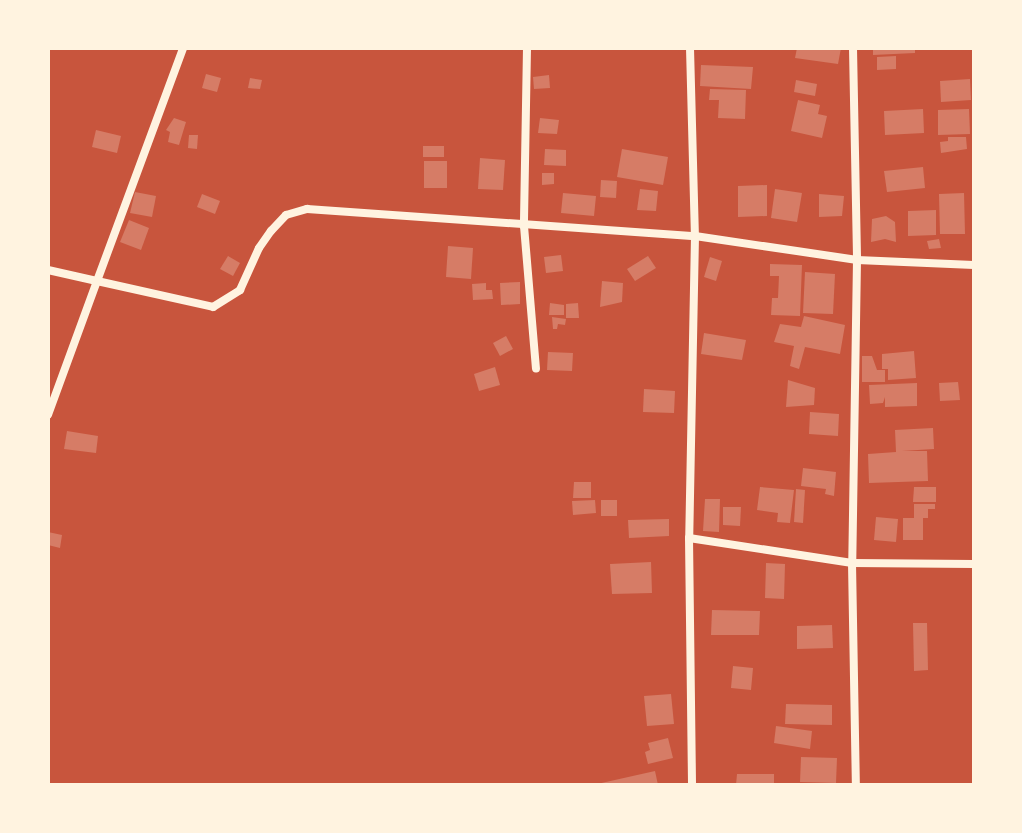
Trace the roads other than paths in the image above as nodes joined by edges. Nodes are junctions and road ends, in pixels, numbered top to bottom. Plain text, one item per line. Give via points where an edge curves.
1 (183, 48) edge
2 (527, 48) edge
3 (690, 48) edge
4 (853, 48) edge
5 (524, 226) junction
6 (695, 236) junction
7 (857, 260) junction
8 (974, 265) edge
9 (48, 270) edge
10 (97, 281) junction
11 (536, 368) dead end
12 (48, 415) edge
13 (689, 538) junction
14 (852, 563) junction
15 (974, 564) edge
16 (692, 785) edge
17 (856, 785) edge

1 - 10 street
2 - 5 street
3 - 6 street
4 - 7 street
5 - 6 street
5 - 10 street via 307,209 286,215 259,248 240,290 213,307
5 - 11 street
6 - 7 street
6 - 13 street
7 - 8 street
7 - 14 street
9 - 10 street
10 - 12 street
13 - 14 street
13 - 16 street
14 - 15 street
14 - 17 street

